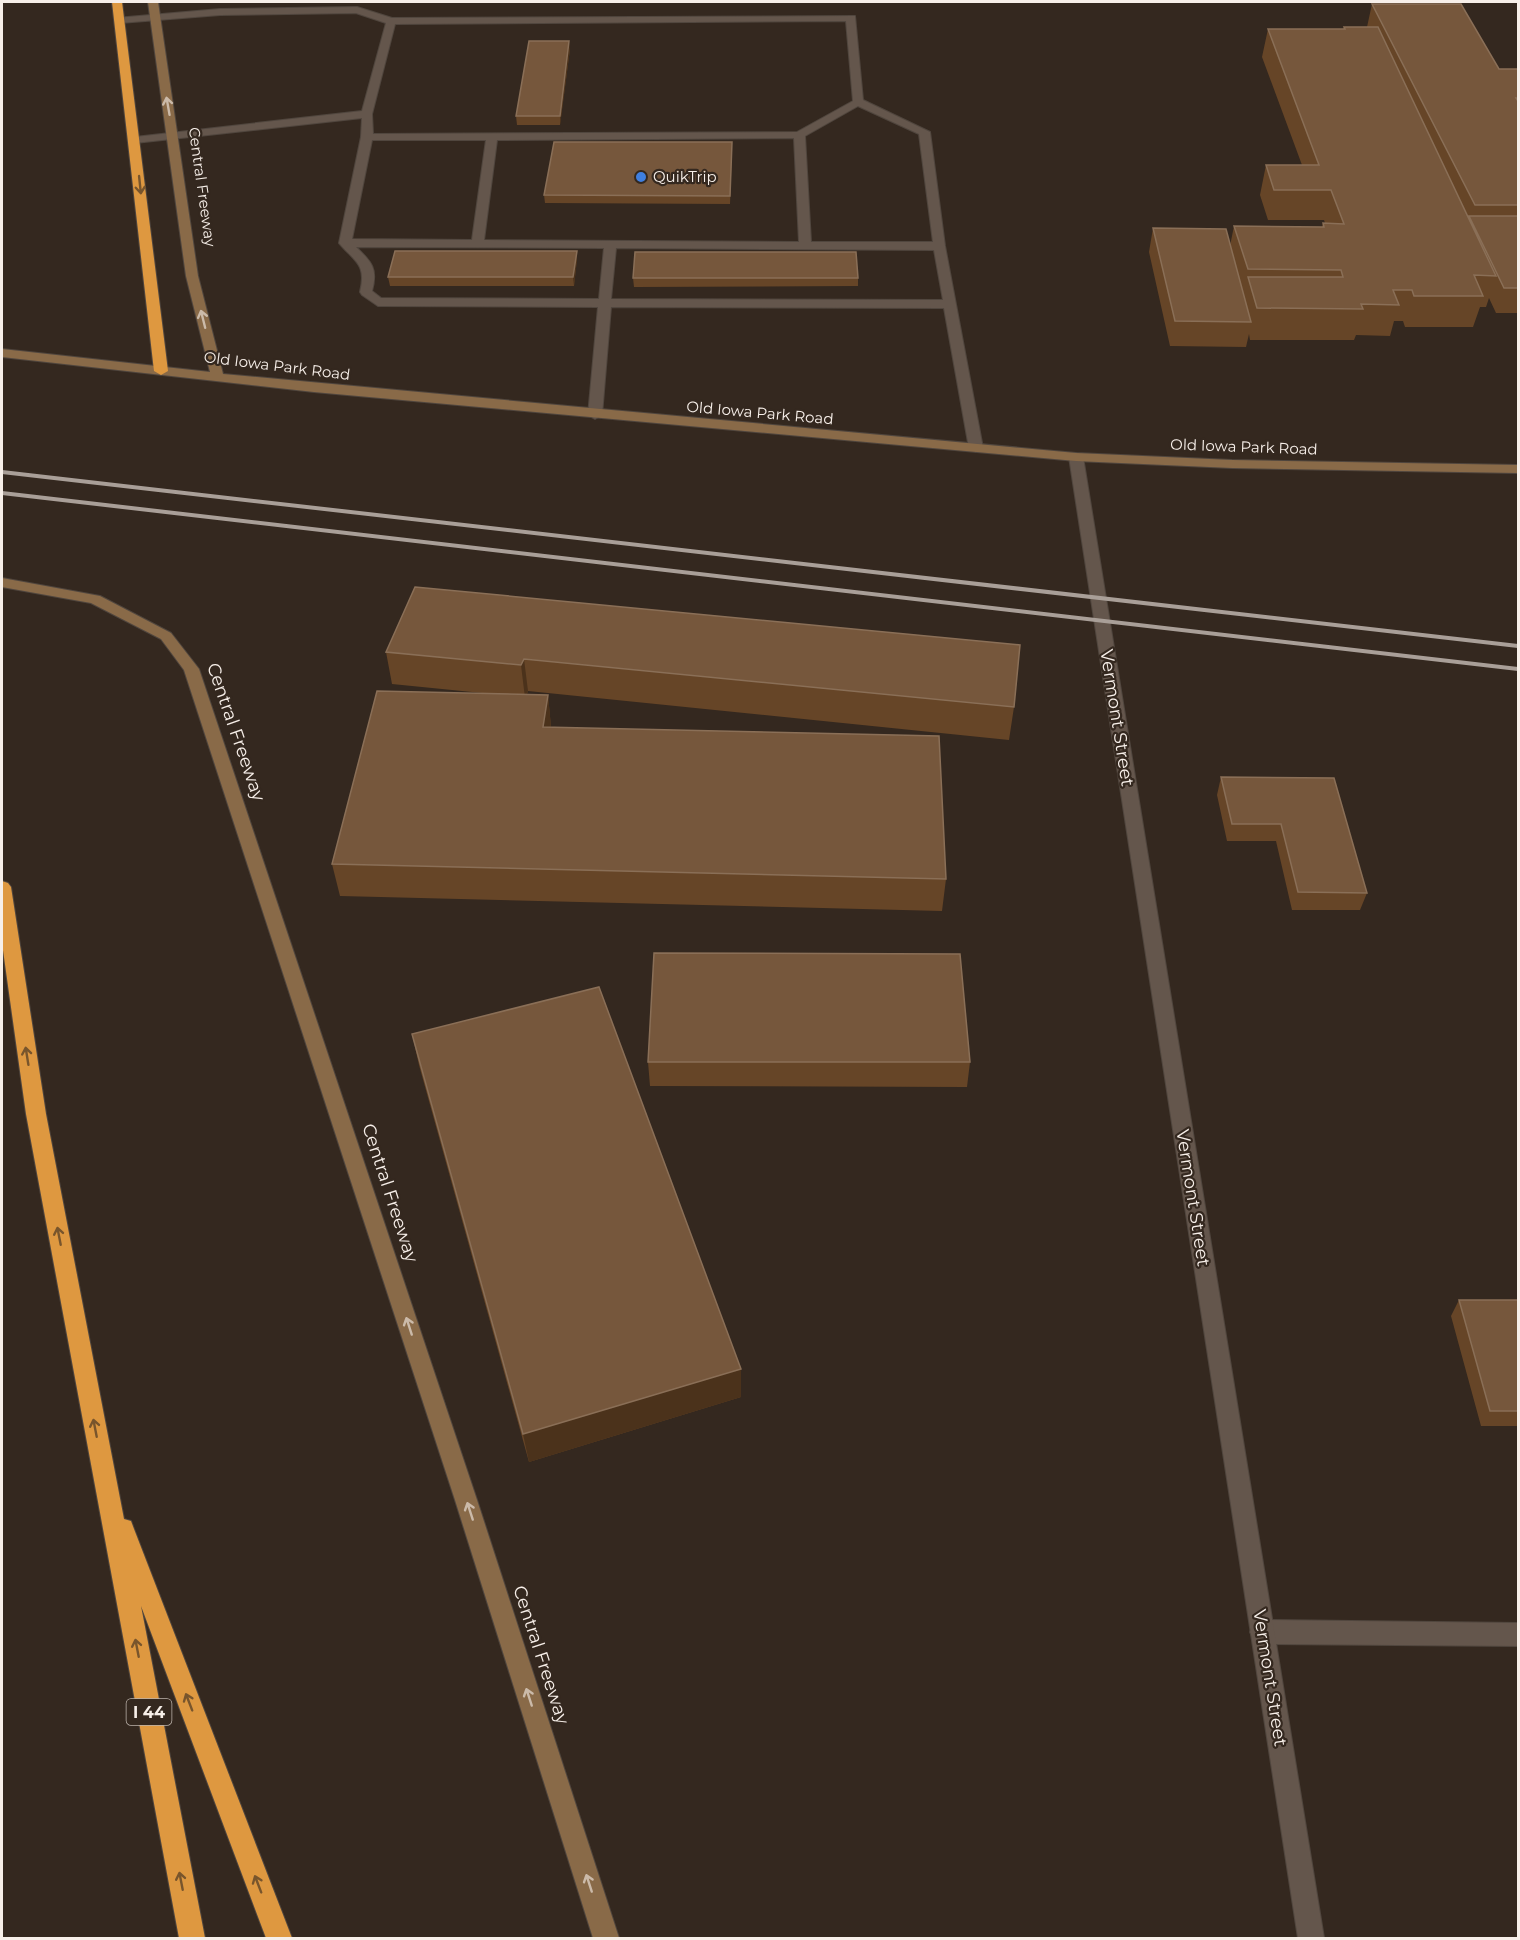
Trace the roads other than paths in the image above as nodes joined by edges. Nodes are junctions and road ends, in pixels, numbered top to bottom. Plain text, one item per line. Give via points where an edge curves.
1 (117, 2) edge
2 (153, 2) edge
3 (156, 16) junction
4 (120, 20) junction
5 (391, 21) junction
6 (858, 102) junction
7 (367, 114) junction
8 (799, 135) junction
9 (173, 136) junction
10 (367, 137) junction
11 (492, 137) junction
12 (135, 140) junction
13 (345, 243) junction
14 (477, 244) junction
15 (610, 245) junction
16 (805, 245) junction
17 (939, 246) junction
18 (605, 303) junction
19 (950, 304) junction
20 (2, 353) edge
21 (161, 370) junction
22 (217, 376) junction
23 (596, 415) junction
24 (976, 448) junction
25 (1076, 457) junction
26 (1518, 470) edge
27 (2, 583) edge
28 (2, 887) edge
29 (106, 1485) junction
30 (1262, 1632) junction
31 (1518, 1635) edge
32 (192, 1938) edge
33 (279, 1938) edge
34 (606, 1938) edge
35 (1311, 1938) edge

1 - 4 highway
2 - 3 main road, Central Freeway
3 - 4 street
3 - 5 street via 357,10
9 -> 3 main road, Central Freeway
4 - 12 highway
5 - 6 street via 850,18
5 - 7 street
6 - 8 street
6 - 17 street via 924,132
7 - 9 street
7 - 10 street
8 - 11 street
8 - 16 street
9 - 12 street
22 -> 9 main road, Central Freeway via 192,276
10 - 11 street
10 - 13 street
11 - 14 street
12 -> 21 highway
13 - 14 street
13 - 18 street via 362,259 370,276 366,292 378,302
14 - 15 street
15 - 16 street
15 - 18 street
16 - 17 street
17 - 19 street
18 - 19 street
18 - 23 street
19 - 24 street
20 - 21 main road, Old Iowa Park Road
21 - 22 main road, Old Iowa Park Road
22 - 23 main road, Old Iowa Park Road
23 - 24 main road, Old Iowa Park Road
24 - 25 main road, Old Iowa Park Road
25 - 26 main road, Old Iowa Park Road
25 - 30 street, Vermont Street
34 -> 27 main road, Central Freeway via 466,1500 191,669 166,636 95,599
29 -> 28 highway, I 44 via 36,1114
32 -> 29 highway, I 44
33 -> 29 highway
30 - 31 street
30 - 35 street, Vermont Street

